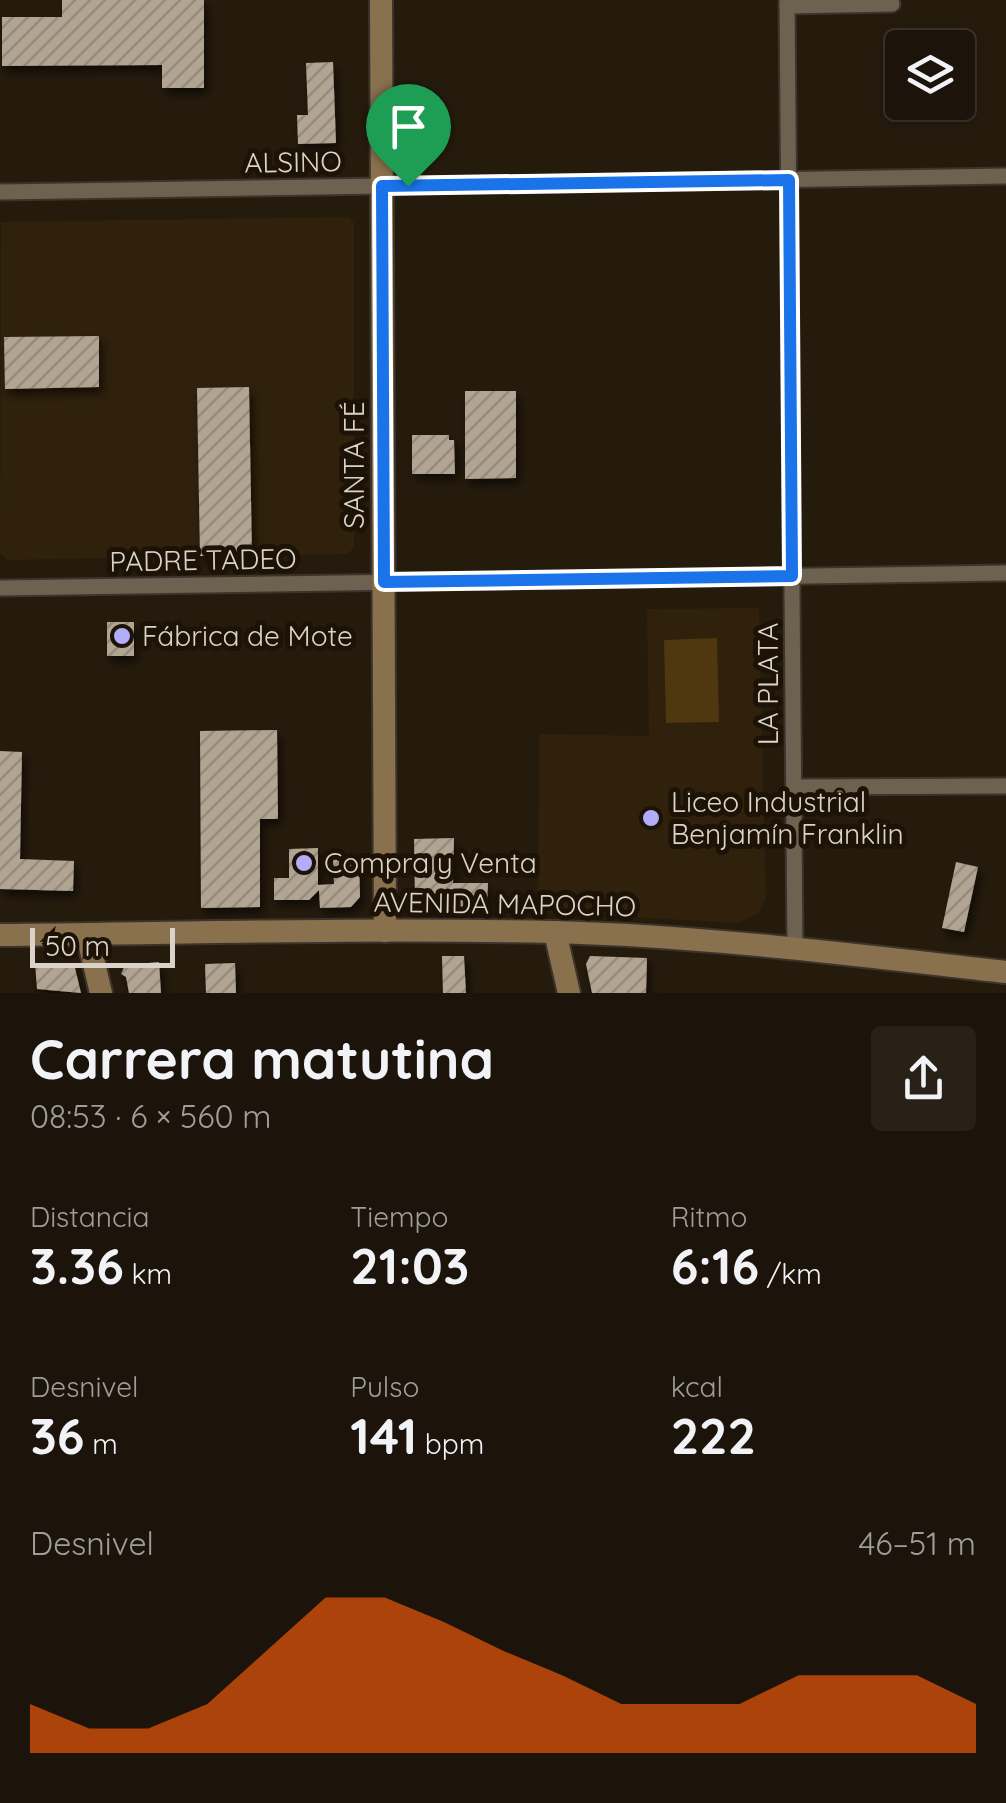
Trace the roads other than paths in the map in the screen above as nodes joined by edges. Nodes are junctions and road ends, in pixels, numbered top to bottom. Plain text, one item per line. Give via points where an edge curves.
1 (381, 0) edge
2 (788, 3) edge
3 (892, 4) dead end
4 (1006, 176) edge
5 (789, 180) junction
6 (382, 186) junction
7 (0, 192) edge
8 (1006, 573) edge
9 (792, 576) junction
10 (384, 582) junction
11 (0, 588) edge
12 (1006, 786) edge
13 (794, 787) junction
14 (386, 930) junction
15 (556, 932) junction
16 (0, 934) edge
17 (87, 934) junction
18 (796, 947) junction
19 (1006, 972) edge
20 (101, 993) edge
21 (570, 993) edge

1 - 6 street, SANTA FÉ
2 - 3 street
2 - 5 street, LA PLATA
4 - 5 street, ALSINO
5 - 6 street, ALSINO
5 - 9 street, LA PLATA
6 - 7 street, ALSINO
6 - 10 street, SANTA FÉ
8 - 9 street, PADRE TADEO
9 - 10 street, PADRE TADEO
9 - 13 street, LA PLATA
10 - 11 street, PADRE TADEO
10 - 14 street, SANTA FÉ
12 - 13 street
13 - 18 street, LA PLATA
14 - 15 street, AVENIDA MAPOCHO
14 - 17 street, AVENIDA MAPOCHO
15 - 18 street, AVENIDA MAPOCHO
15 - 21 street
16 - 17 street, AVENIDA MAPOCHO
17 - 20 street
18 - 19 street, AVENIDA MAPOCHO

